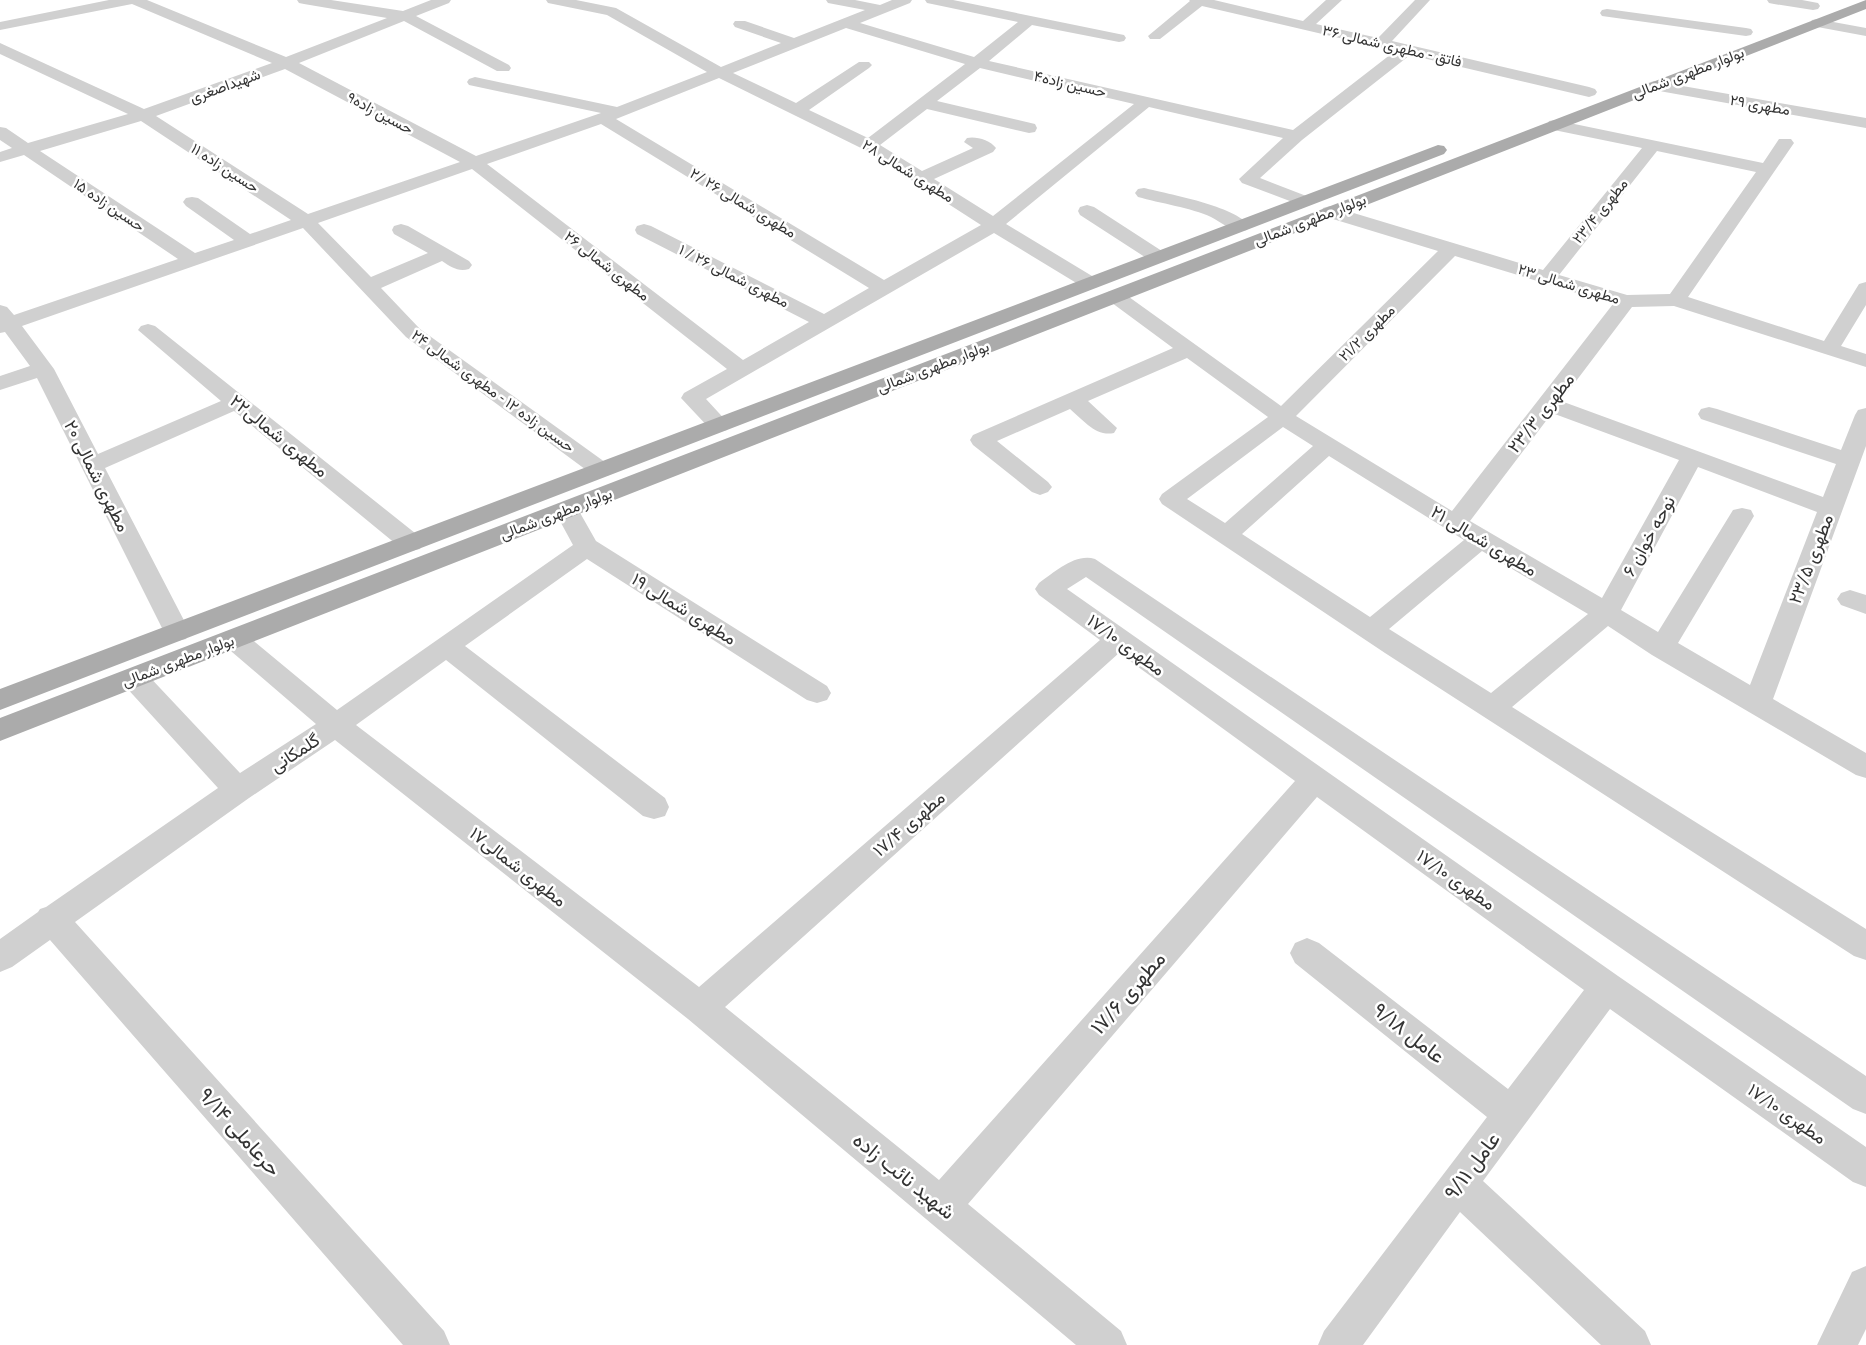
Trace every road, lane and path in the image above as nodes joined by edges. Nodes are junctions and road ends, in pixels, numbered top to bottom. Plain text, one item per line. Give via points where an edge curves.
1 (304, 0) edge
2 (444, 0) edge
3 (553, 0) edge
4 (833, 0) edge
5 (905, 0) edge
6 (932, 0) edge
7 (1197, 0) edge
8 (1335, 0) edge
9 (1423, 0) edge
10 (1774, 0) edge
11 (123, 1) edge
12 (1224, 3) edge
13 (1033, 4) dead end
14 (1866, 4) edge
15 (880, 9) junction
16 (1607, 13) dead end
17 (1814, 15) edge
18 (406, 16) junction
19 (1013, 17) junction
20 (1029, 20) junction
21 (845, 23) junction
22 (740, 24) dead end
23 (0, 26) edge
24 (1305, 26) junction
25 (1746, 32) junction
26 (1866, 32) edge
27 (1155, 36) dead end
28 (1119, 38) dead end
29 (794, 43) junction
30 (1381, 44) junction
31 (0, 48) edge
32 (1406, 50) junction
33 (286, 63) junction
34 (976, 63) junction
35 (864, 65) dead end
36 (503, 68) dead end
37 (720, 72) junction
38 (475, 82) dead end
39 (1654, 86) junction
40 (1589, 92) junction
41 (1146, 102) junction
42 (924, 103) junction
43 (799, 109) junction
44 (143, 115) junction
45 (611, 115) junction
46 (1866, 123) edge
47 (1555, 125) junction
48 (1029, 128) dead end
49 (0, 132) edge
50 (1296, 136) junction
51 (973, 142) dead end
52 (1785, 143) dead end
53 (1452, 144) junction
54 (869, 145) junction
55 (1653, 145) junction
56 (26, 149) junction
57 (1476, 155) junction
58 (0, 157) edge
59 (474, 162) junction
60 (1768, 169) junction
61 (922, 178) junction
62 (1144, 193) dead end
63 (192, 202) dead end
64 (1303, 202) junction
65 (1087, 211) dead end
66 (1330, 212) junction
67 (306, 221) junction
68 (994, 225) junction
69 (1240, 226) junction
70 (401, 230) dead end
71 (644, 230) dead end
72 (248, 241) junction
73 (1451, 249) junction
74 (442, 254) junction
75 (1158, 257) junction
76 (193, 260) junction
77 (462, 265) dead end
78 (1547, 277) junction
79 (1090, 283) junction
80 (368, 286) junction
81 (883, 288) junction
82 (1866, 288) edge
83 (1116, 296) junction
84 (1676, 300) junction
85 (1626, 301) junction
86 (3, 321) edge
87 (824, 322) junction
88 (148, 330) dead end
89 (1189, 349) junction
90 (1830, 349) junction
91 (1866, 360) edge
92 (43, 369) junction
93 (741, 370) junction
94 (0, 384) edge
95 (1073, 400) junction
96 (237, 402) junction
97 (1547, 404) junction
98 (1709, 414) dead end
99 (1866, 415) edge
100 (1282, 416) junction
101 (719, 425) junction
102 (1106, 428) dead end
103 (1328, 445) junction
104 (1692, 458) junction
105 (1849, 460) junction
106 (92, 465) junction
107 (601, 470) junction
108 (1040, 487) dead end
109 (1831, 508) junction
110 (566, 510) junction
111 (1742, 516) dead end
112 (1455, 524) junction
113 (1226, 535) junction
114 (1480, 539) junction
115 (411, 543) junction
116 (588, 547) junction
117 (1606, 614) junction
118 (1371, 630) junction
119 (177, 632) junction
120 (234, 638) junction
121 (1118, 639) junction
122 (446, 646) junction
123 (1662, 648) junction
124 (134, 678) junction
125 (817, 693) dead end
126 (0, 700) edge
127 (1757, 704) junction
128 (1492, 708) junction
129 (336, 725) junction
130 (0, 730) edge
131 (1866, 767) edge
132 (1314, 779) junction
133 (238, 790) junction
134 (654, 807) dead end
135 (51, 919) junction
136 (1866, 946) edge
137 (1, 953) edge
138 (1306, 953) dead end
139 (1606, 987) junction
140 (700, 1008) junction
141 (1866, 1098) edge
142 (1511, 1114) junction
143 (1866, 1169) edge
144 (1458, 1184) junction
145 (941, 1206) junction
146 (430, 1345) edge
147 (1107, 1345) edge
148 (1338, 1345) edge
149 (1631, 1345) edge

1 - 18 street
2 - 18 street, شهیداصغری
3 - 37 street, مطهری شمالی ۲۸ via 618,7
4 - 15 street
5 - 15 street
6 - 19 street
7 - 12 street, فاتق - مطهری شمالی ۳۶
7 - 27 street
8 - 24 street
9 - 30 street
10 - 17 street
11 - 23 street
11 - 33 street, حسین زاده۹
12 - 24 street, فاتق - مطهری شمالی ۳۶
13 - 19 street
14 - 17 main road, بولوار مطهری شمالی
15 - 21 street
16 - 25 street
17 - 25 main road, بولوار مطهری شمالی via 1773,22
17 - 26 street
17 - 39 main road, بولوار مطهری شمالی
18 - 33 street, شهیداصغری
18 - 36 street
19 - 20 street
20 - 28 street
20 - 34 street
21 - 29 street
21 - 34 street, حسین زاده۴
22 - 29 street
24 - 30 street, فاتق - مطهری شمالی ۳۶
25 - 40 main road, بولوار مطهری شمالی
29 - 37 street
30 - 32 street, فاتق - مطهری شمالی ۳۶
31 - 44 street, حسین زاده ۱۱
32 - 40 street, فاتق - مطهری شمالی ۳۶
32 - 50 street
33 - 44 street, شهیداصغری
33 - 59 street, حسین زاده۹
34 - 41 street, حسین زاده۴
34 - 42 street
35 - 43 street
37 - 43 street, مطهری شمالی ۲۸
37 - 45 street
38 - 45 street
39 - 46 street, مطهری ۲۹
39 - 47 main road, بولوار مطهری شمالی
40 - 53 main road, بولوار مطهری شمالی
41 - 50 street, حسین زاده۴
41 - 68 street
42 - 48 street
42 - 54 street
43 - 54 street, مطهری شمالی ۲۸
44 - 56 street, شهیداصغری
44 - 67 street, حسین زاده ۱۱
45 - 59 street
45 - 81 street, مطهری شمالی ۲۶ /۲
47 - 55 street
47 - 57 main road, بولوار مطهری شمالی
49 - 56 street, حسین زاده ۱۵
50 - 64 street via 1248,179
51 - 61 street via 987,148
52 - 60 street
53 - 57 main road
53 - 64 main road, بولوار مطهری شمالی
54 - 61 street, مطهری شمالی ۲۸
55 - 60 street
55 - 78 street, مطهری ۲۳/۴
56 - 58 street, شهیداصغری
56 - 76 street, حسین زاده ۱۵
57 - 66 main road, بولوار مطهری شمالی
59 - 67 street
59 - 93 street, مطهری شمالی ۲۶
60 - 84 street
61 - 68 street, مطهری شمالی ۲۸
62 - 69 street via 1216,212
63 - 72 street
64 - 69 main road, بولوار مطهری شمالی
65 - 75 street
66 - 73 street, مطهری شمالی ۲۳
66 - 83 main road, بولوار مطهری شمالی
67 - 72 street
67 - 80 street, حسین زاده ۱۲ - مطهری شمالی ۲۴
68 - 79 street, مطهری شمالی ۲۸
68 - 81 street
69 - 75 main road, بولوار مطهری شمالی
70 - 74 street
71 - 87 street, مطهری شمالی ۲۶ / ۱
72 - 76 street
73 - 78 street, مطهری شمالی ۲۳
73 - 100 street, مطهری ۲۱/۲
74 - 77 street
74 - 80 street
75 - 79 main road, بولوار مطهری شمالی
76 - 86 street
78 - 85 street, مطهری شمالی ۲۳
79 - 101 main road, بولوار مطهری شمالی
80 - 107 street, حسین زاده ۱۲ - مطهری شمالی ۲۴ via 412,333
81 - 87 street
82 - 90 street
83 - 89 street, مطهری شمالی ۲۱
83 - 110 main road, بولوار مطهری شمالی
84 - 85 street, مطهری شمالی ۲۳
84 - 90 street, مطهری شمالی ۲۳
85 - 97 street, مطهری ۲۳/۳
86 - 92 street, مطهری شمالی ۲۰
87 - 93 street
88 - 96 street, مطهری شمالی۲۲
89 - 95 street
89 - 100 street, مطهری شمالی ۲۱
90 - 91 street, مطهری شمالی ۲۳
92 - 94 street
92 - 106 street, مطهری شمالی ۲۰
93 - 101 street via 692,398
95 - 102 street
95 - 108 street via 981,440
96 - 106 street
96 - 115 street, مطهری شمالی۲۲
97 - 104 street
97 - 112 street, مطهری ۲۳/۳
98 - 105 street
99 - 105 street, مطهری ۲۳/۵
100 - 103 street, مطهری شمالی ۲۱
100 - 113 street, مطهری ۲۱/۲ via 1171,499
101 - 107 main road, بولوار مطهری شمالی
103 - 112 street, مطهری شمالی ۲۱
103 - 113 street
104 - 109 street
104 - 117 street, نوحه خوان ۶
105 - 109 street, مطهری ۲۳/۵
106 - 119 street, مطهری شمالی ۲۰
107 - 115 main road, بولوار مطهری شمالی
109 - 127 street, مطهری ۲۳/۵
110 - 116 street, مطهری شمالی ۱۹
110 - 120 main road, بولوار مطهری شمالی
111 - 123 street
112 - 114 street, مطهری شمالی ۲۱
113 - 118 street
114 - 117 street, مطهری شمالی ۲۱
114 - 118 street
115 - 119 main road, بولوار مطهری شمالی
116 - 122 street, گلمکانی
116 - 125 street, مطهری شمالی ۱۹
117 - 123 street, مطهری شمالی ۲۱
117 - 128 street
118 - 128 street
119 - 126 main road, بولوار مطهری شمالی
120 - 124 main road, بولوار مطهری شمالی
120 - 129 street, مطهری شمالی۱۷
121 - 132 street, مطهری ۱۷/۱۰
121 - 140 street, مطهری ۱۷/۴
121 - 141 street, مطهری ۱۷/۱۰ via 1048,589 1086,565
122 - 129 street, گلمکانی
122 - 134 street
123 - 127 street, مطهری شمالی ۲۱
124 - 130 main road, بولوار مطهری شمالی
124 - 133 street
127 - 131 street, مطهری شمالی ۲۱
128 - 136 street
129 - 133 street, گلمکانی
129 - 140 street, مطهری شمالی۱۷
132 - 139 street, مطهری ۱۷/۱۰
132 - 145 street, مطهری ۱۷/۶
133 - 135 street, گلمکانی
135 - 137 street, گلمکانی
135 - 146 street, حرعاملی ۹/۱۴
138 - 142 street, عامل ۹/۱۸
139 - 142 street, عامل ۹/۱۱
139 - 143 street, مطهری ۱۷/۱۰
140 - 145 street, شهید نائب زاده
142 - 144 street, عامل ۹/۱۱
144 - 148 street, عامل ۹/۱۱
144 - 149 street
145 - 147 street, شهید نائب زاده

